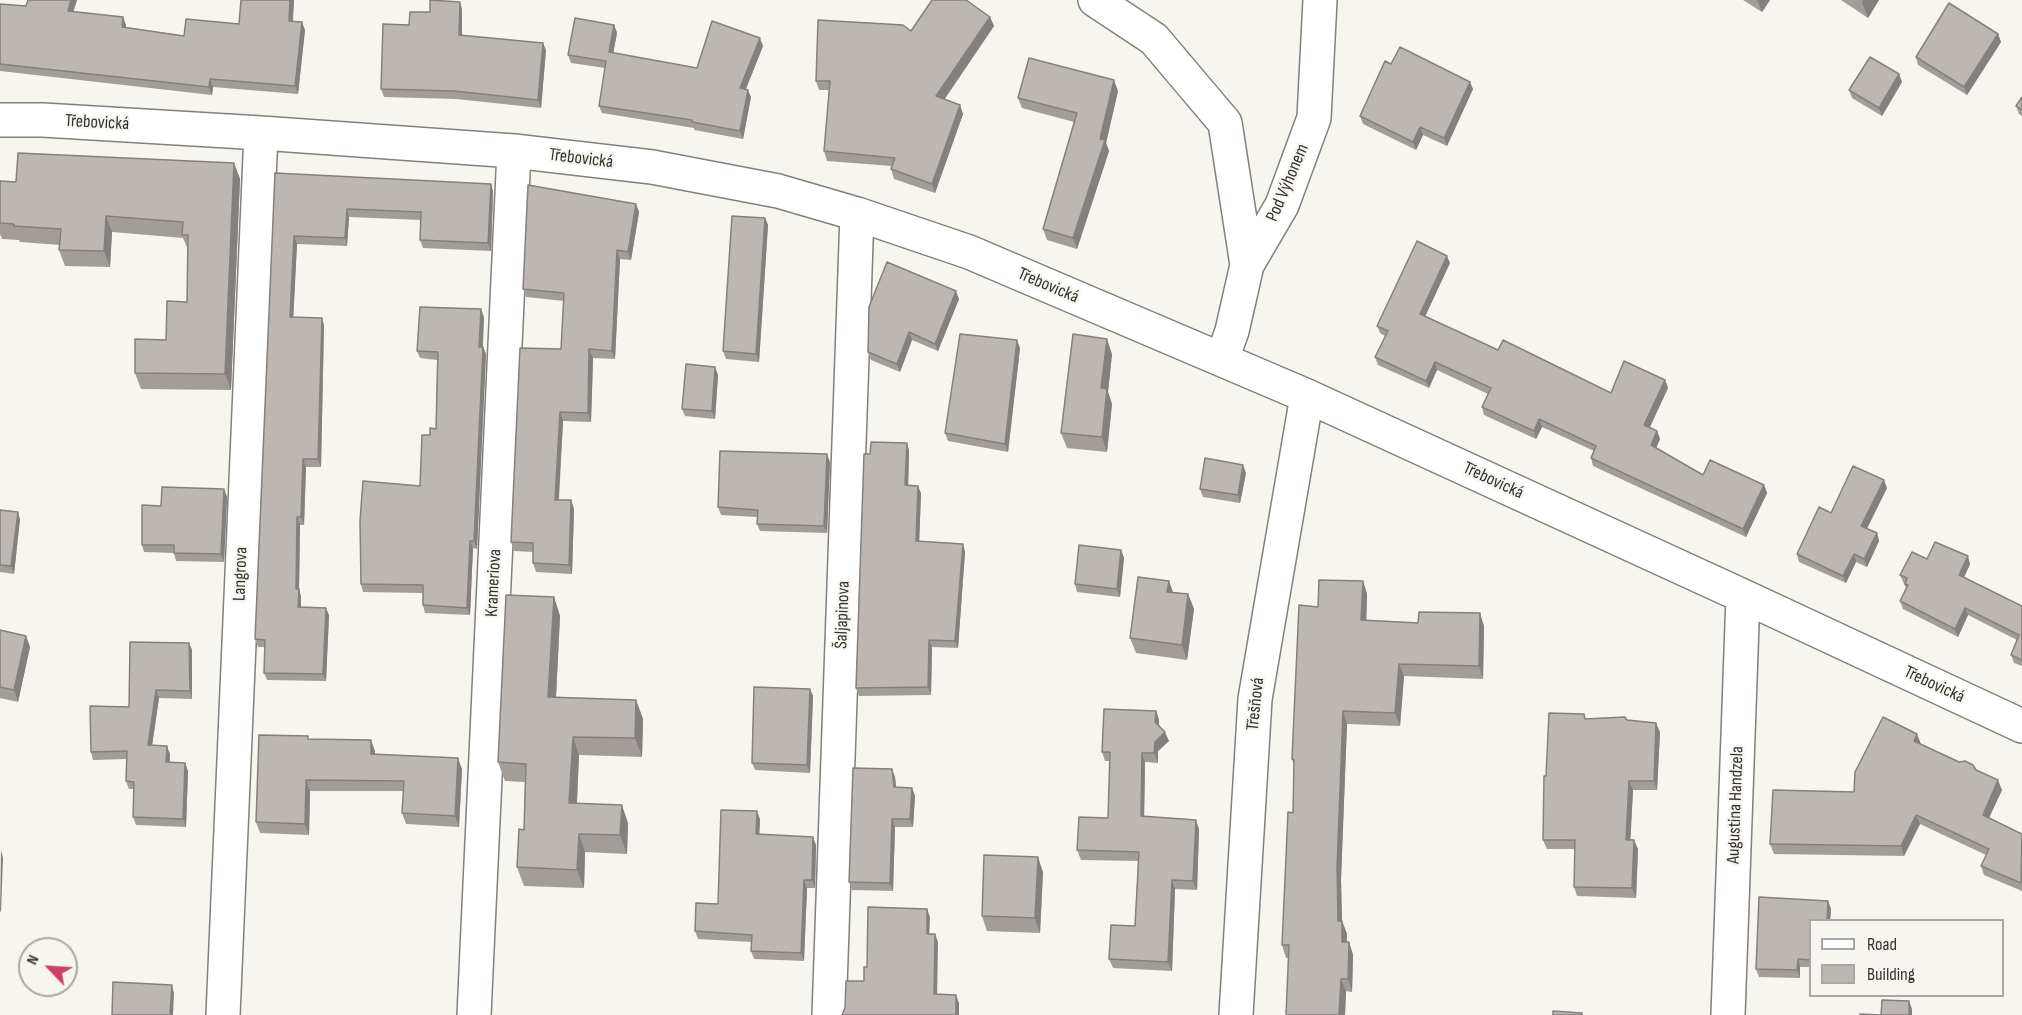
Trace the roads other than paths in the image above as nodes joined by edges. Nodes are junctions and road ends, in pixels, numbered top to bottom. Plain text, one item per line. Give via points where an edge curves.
1 (1095, 0) edge
2 (1320, 0) edge
3 (0, 120) edge
4 (261, 133) junction
5 (514, 151) junction
6 (857, 214) junction
7 (1247, 265) junction
8 (1222, 359) junction
9 (1307, 396) junction
10 (1743, 596) junction
11 (2022, 726) edge
12 (223, 1015) edge
13 (474, 1015) edge
14 (829, 1015) edge
15 (1236, 1015) edge
16 (1728, 1015) edge

1 - 7 street via 1154,39 1225,123
2 - 7 street, Pod Výhonem via 1314,118 1282,205
3 - 4 street, Třebovická
4 - 5 street, Třebovická
4 - 12 street, Langrova
5 - 6 street, Třebovická via 652,167 778,191
5 - 13 street, Krameriova
6 - 8 street, Třebovická via 969,252
6 - 14 street, Šaljapinova
7 - 8 street, Pod Výhonem
8 - 9 street, Třebovická
9 - 10 street, Třebovická
9 - 15 street, Třešňová via 1255,699
10 - 11 street, Třebovická
10 - 16 street, Augustina Handzela

